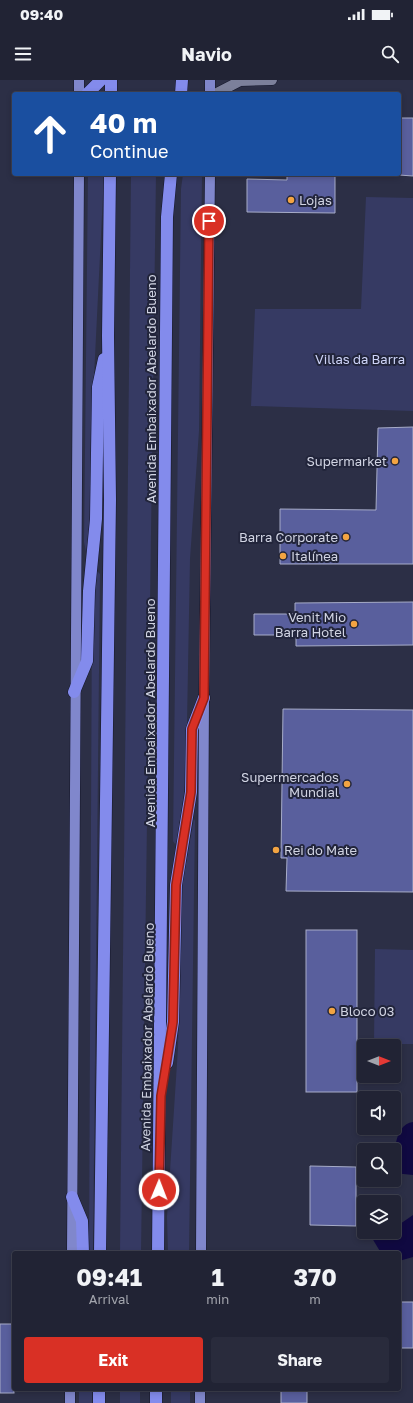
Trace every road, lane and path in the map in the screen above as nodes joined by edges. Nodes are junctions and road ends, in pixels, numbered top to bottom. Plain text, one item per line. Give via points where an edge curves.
1 (79, 80) edge
2 (101, 80) edge
3 (112, 80) edge
4 (182, 80) edge
5 (210, 80) edge
6 (272, 80) edge
7 (79, 92) edge
8 (89, 92) edge
9 (111, 92) edge
10 (180, 92) edge
11 (210, 92) edge
12 (219, 92) edge
13 (79, 176) edge
14 (110, 176) edge
15 (171, 176) edge
16 (210, 176) edge
17 (108, 336) junction
18 (74, 692) junction
19 (204, 698) junction
20 (161, 1096) junction
21 (72, 1196) junction
22 (72, 1251) edge
23 (83, 1251) edge
24 (100, 1251) edge
25 (158, 1251) edge
26 (201, 1251) edge
27 (70, 1391) edge
28 (99, 1391) edge
29 (156, 1391) edge
30 (200, 1391) edge
31 (70, 1403) edge
32 (99, 1403) edge
33 (156, 1403) edge
34 (200, 1403) edge

1 - 7 main road
2 - 8 highway
3 - 9 highway
4 - 10 highway
5 - 11 main road
6 - 12 street via 240,81
13 - 18 main road
14 - 17 highway
15 - 20 highway, Avenida Embaixador Abelardo Bueno via 167,217 165,381
16 - 19 main road
17 - 18 highway via 98,387 96,519 88,591 87,661
17 - 24 highway via 109,515
18 - 21 main road
19 - 20 highway via 192,729 191,792 176,885 173,1022
19 - 26 main road
20 - 25 highway, Avenida Embaixador Abelardo Bueno
21 - 22 main road
21 - 23 highway via 82,1221
27 - 31 main road
28 - 32 highway
29 - 33 highway
30 - 34 main road

